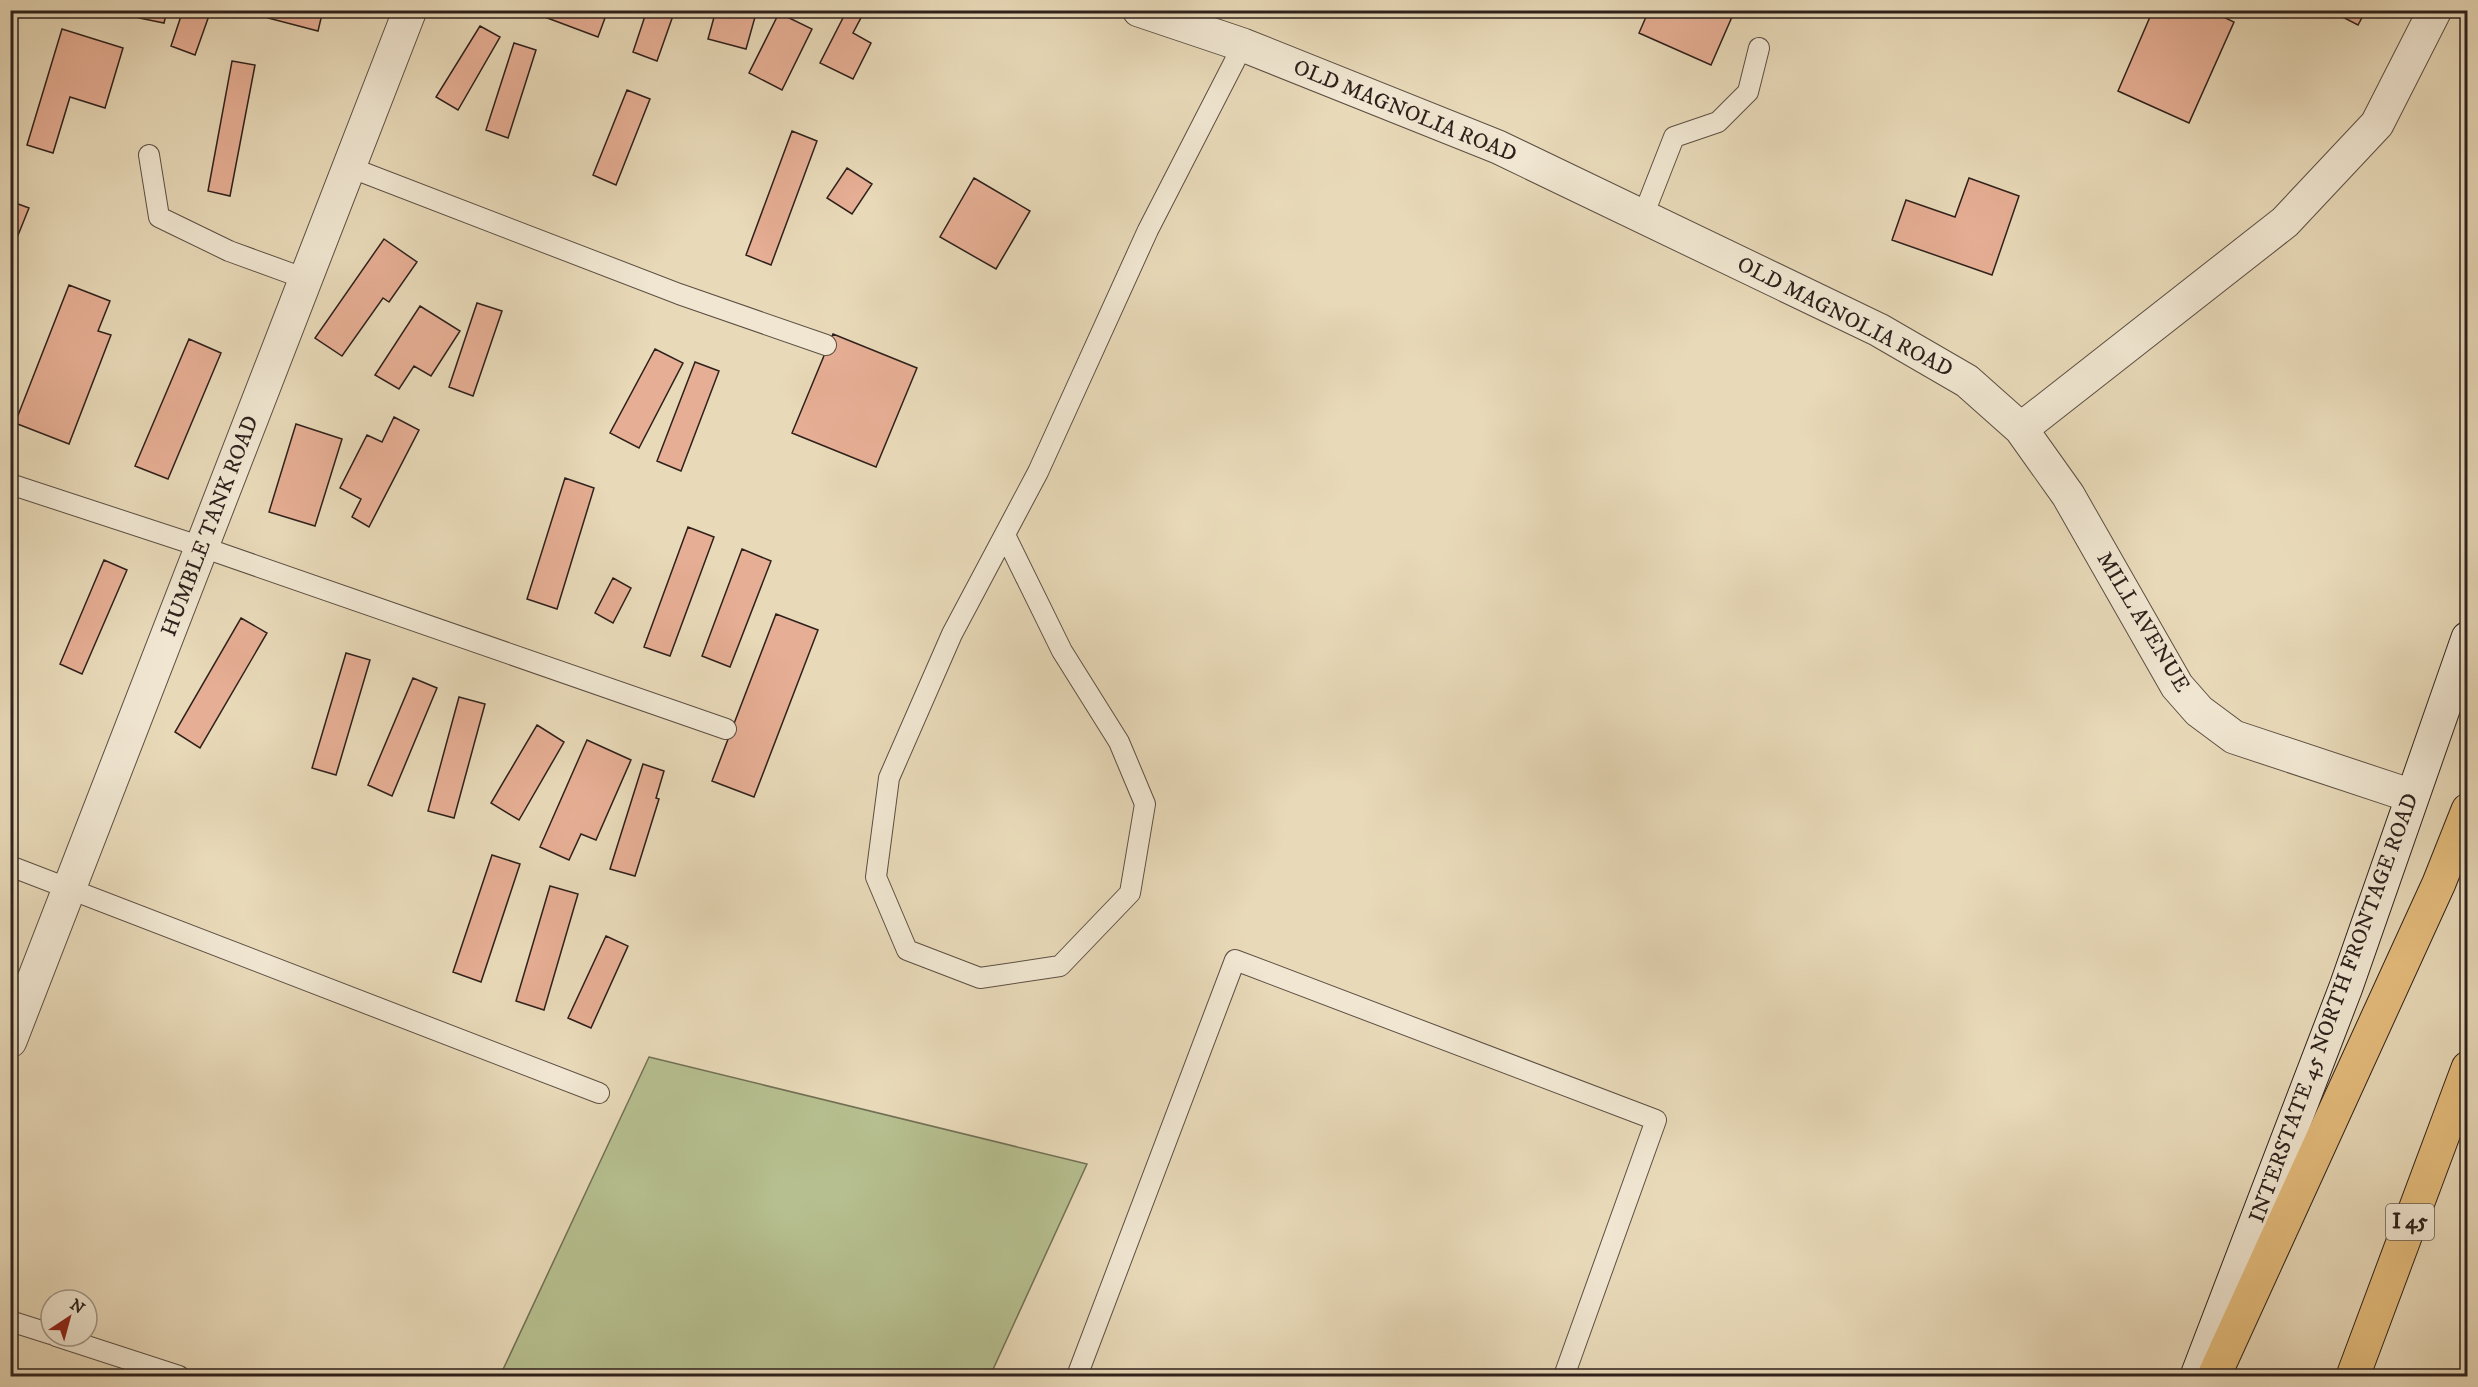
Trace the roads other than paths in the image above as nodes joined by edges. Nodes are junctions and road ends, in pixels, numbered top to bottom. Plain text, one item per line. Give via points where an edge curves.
1 (410, 10) edge
2 (1139, 10) edge
3 (2435, 10) edge
4 (1243, 45) junction
5 (1759, 48) dead end
6 (149, 155) dead end
7 (349, 167) junction
8 (1643, 216) junction
9 (306, 279) junction
10 (826, 345) dead end
11 (2022, 429) junction
12 (10, 484) edge
13 (1005, 535) junction
14 (202, 547) junction
15 (2468, 638) edge
16 (726, 729) dead end
17 (2412, 796) junction
18 (2468, 810) edge
19 (10, 866) edge
20 (69, 889) junction
21 (10, 1041) edge
22 (2468, 1068) edge
23 (599, 1093) dead end
24 (10, 1321) edge
25 (39, 1330) edge
26 (92, 1348) edge
27 (179, 1377) edge
28 (1077, 1377) edge
29 (1564, 1377) edge
30 (2197, 1377) edge
31 (2214, 1377) edge
32 (2353, 1377) edge

1 - 7 street, HUMBLE TANK ROAD
2 - 4 street, OLD MAGNOLIA ROAD
3 - 11 street via 2377,124 2285,222
4 - 8 street, OLD MAGNOLIA ROAD via 1498,147
4 - 13 lane via 1148,230 1038,472
5 - 8 lane via 1748,92 1718,122 1674,137
6 - 9 lane via 159,216 229,251
7 - 9 street, HUMBLE TANK ROAD
7 - 10 lane via 679,294
8 - 11 street, OLD MAGNOLIA ROAD via 1889,336 1967,381
9 - 14 street, HUMBLE TANK ROAD
11 - 17 street, MILL AVENUE via 2068,495 2177,686 2199,711 2234,737
12 - 14 lane
13 - 13 lane via 952,634 890,778 876,877 907,950 980,978 1060,966 1130,893 1145,804 1119,742 1062,651
14 - 16 lane
14 - 20 street, HUMBLE TANK ROAD
15 - 17 street, INTERSTATE 45 NORTH FRONTAGE ROAD
17 - 30 street, INTERSTATE 45 NORTH FRONTAGE ROAD via 2346,987
18 - 31 highway via 2439,883
19 - 20 lane
20 - 21 street, HUMBLE TANK ROAD
20 - 23 lane
22 - 32 highway, I 45
24 - 25 lane
26 - 27 lane
28 - 29 lane via 1235,960 1656,1120

